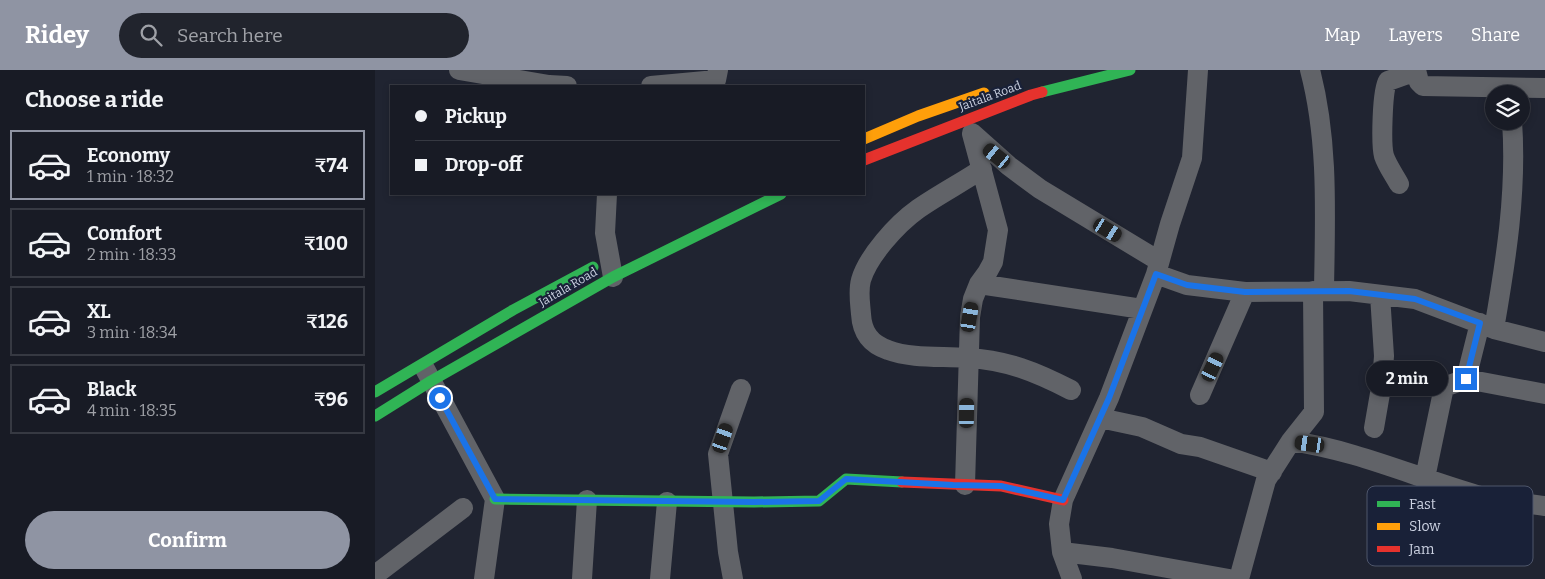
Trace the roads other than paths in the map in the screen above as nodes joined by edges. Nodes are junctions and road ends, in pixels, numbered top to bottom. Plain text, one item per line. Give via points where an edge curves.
1 (459, 70) edge
2 (718, 70) edge
3 (1130, 70) edge
4 (1198, 70) edge
5 (1310, 70) edge
6 (1416, 70) edge
7 (556, 80) edge
8 (662, 85) edge
9 (1545, 88) edge
10 (996, 89) dead end
11 (1485, 89) edge
12 (1530, 89) edge
13 (968, 127) junction
14 (1513, 130) edge
15 (865, 139) edge
16 (865, 160) edge
17 (982, 169) junction
18 (1399, 184) dead end
19 (607, 195) edge
20 (779, 195) edge
21 (613, 263) junction
22 (1158, 267) junction
23 (979, 284) junction
24 (1319, 291) junction
25 (1245, 292) junction
26 (1380, 295) junction
27 (1142, 309) junction
28 (1487, 326) junction
29 (1545, 342) edge
30 (969, 358) junction
31 (426, 372) junction
32 (1466, 379) junction
33 (741, 389) dead end
34 (1071, 390) dead end
35 (375, 392) edge
36 (1545, 394) edge
37 (1200, 395) dead end
38 (375, 416) edge
39 (1100, 418) junction
40 (1374, 428) dead end
41 (1291, 441) junction
42 (1272, 472) junction
43 (1425, 478) junction
44 (965, 485) junction
45 (1449, 486) edge
46 (495, 499) junction
47 (587, 500) junction
48 (1063, 500) junction
49 (667, 502) junction
50 (723, 502) junction
51 (463, 508) dead end
52 (1062, 552) junction
53 (375, 575) edge
54 (484, 579) edge
55 (582, 579) edge
56 (660, 579) edge
57 (733, 579) edge
58 (1072, 579) edge
59 (1229, 579) edge
60 (1239, 579) edge

1 - 7 street
2 - 8 street via 716,80
3 - 13 street, Jaitala Road via 1031,95
4 - 22 street via 1192,158
5 - 24 street via 1315,88 1326,189
6 - 11 street via 1423,86
6 - 18 street via 1388,81 1384,91 1384,156
9 - 12 street
10 - 15 street, Jaitala Road via 917,116
13 - 16 street, Jaitala Road
13 - 17 street
13 - 22 street via 1009,166 1040,189
14 - 28 street via 1513,190 1504,268
17 - 23 street via 998,230 993,262
17 - 30 street via 917,210 891,235 870,259 859,292 861,322 866,336 875,345 906,354
19 - 21 street via 605,233
20 - 21 street, Jaitala Road
21 - 31 street, Jaitala Road
21 - 31 street, Jaitala Road via 513,310
22 - 25 street via 1187,285
22 - 27 street
23 - 27 street
23 - 30 street via 970,317
24 - 25 street
24 - 26 street
24 - 41 street via 1314,412
25 - 37 street
26 - 28 street via 1415,299
26 - 40 street via 1384,356
27 - 39 street
28 - 29 street
28 - 32 street
30 - 34 street via 1003,362 1041,374
30 - 44 street
31 - 35 street, Jaitala Road
31 - 38 street, Jaitala Road
31 - 46 street
32 - 36 street
32 - 43 street via 1444,387
33 - 50 street via 718,454
39 - 42 street via 1141,428
39 - 48 street
41 - 42 street
41 - 43 street via 1360,457
42 - 60 street via 1261,496
43 - 45 street
44 - 48 street via 1001,486
44 - 50 street via 846,479 819,501
46 - 47 street
46 - 54 street
47 - 49 street
47 - 55 street
48 - 52 street via 1059,524
49 - 50 street
49 - 56 street
50 - 57 street
51 - 53 street
52 - 58 street
52 - 59 street

